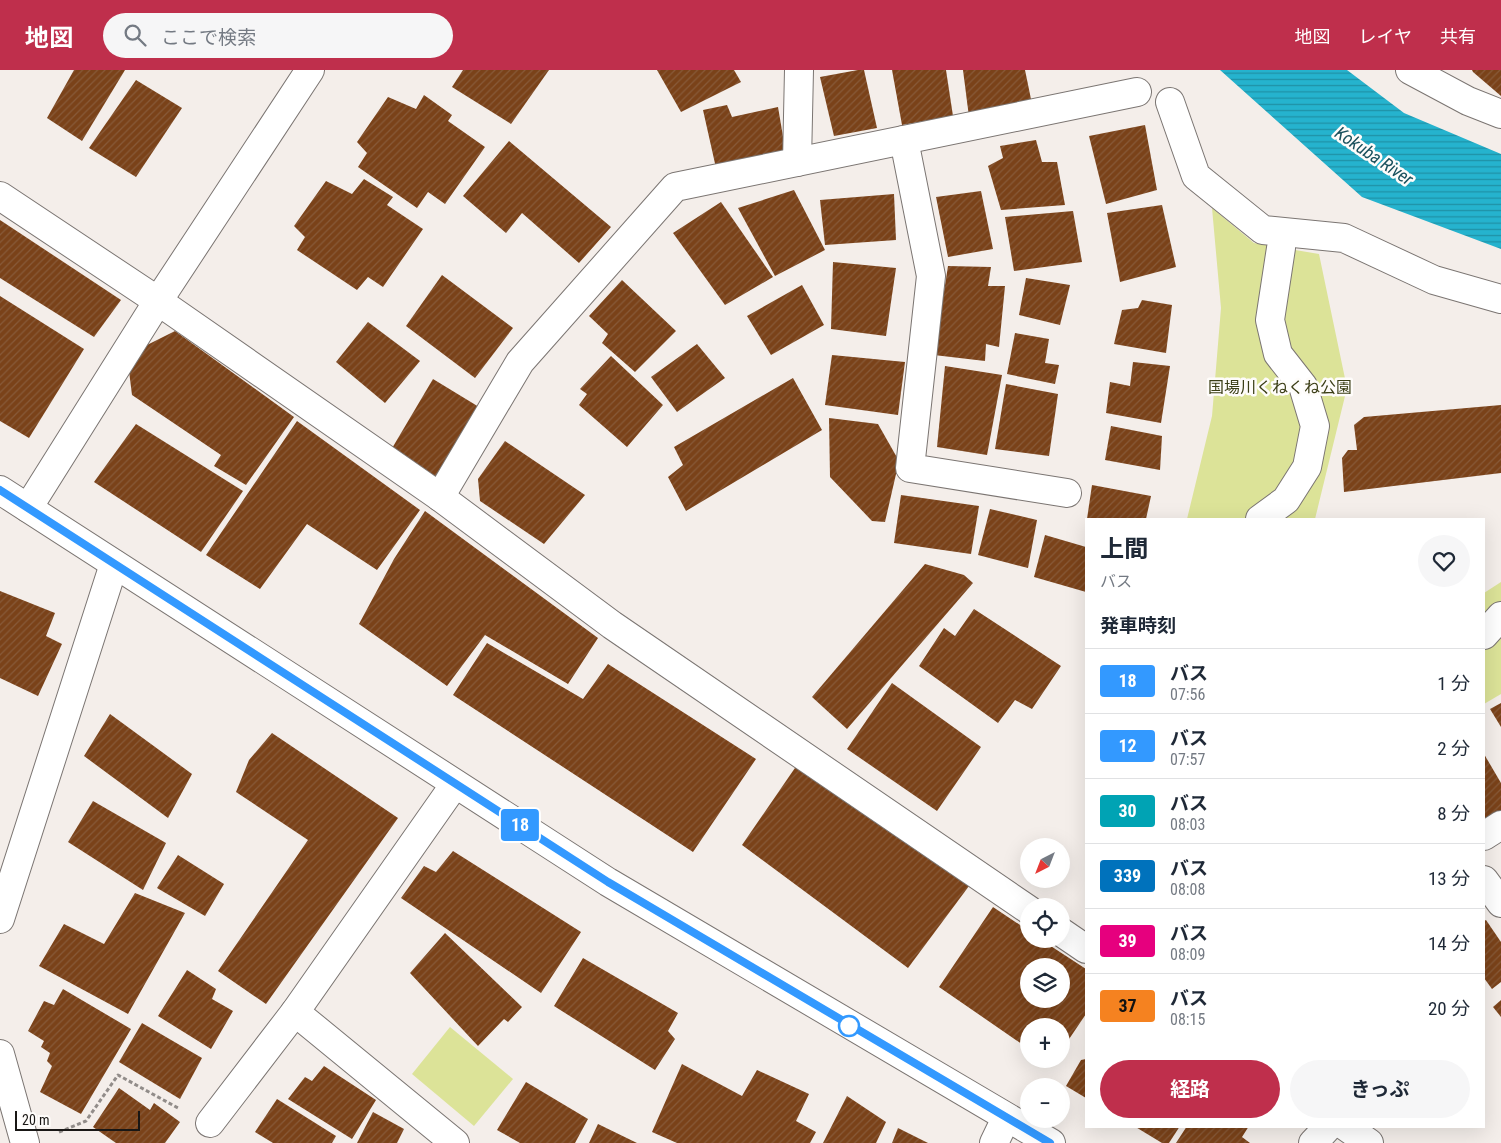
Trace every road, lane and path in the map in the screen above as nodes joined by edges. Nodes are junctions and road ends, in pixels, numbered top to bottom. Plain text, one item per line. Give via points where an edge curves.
1 (310, 70) edge
2 (799, 70) edge
3 (1419, 72) edge
4 (1137, 92) dead end
5 (1170, 102) dead end
6 (1501, 114) edge
7 (904, 140) junction
8 (797, 162) junction
9 (0, 196) edge
10 (1280, 248) dead end
11 (1501, 299) edge
12 (158, 301) junction
13 (0, 490) edge
14 (1067, 493) dead end
15 (440, 497) junction
16 (28, 508) junction
17 (1261, 518) edge
18 (114, 564) junction
19 (1501, 616) edge
20 (1485, 634) edge
21 (455, 784) junction
22 (1501, 825) edge
23 (1485, 835) edge
24 (1485, 881) edge
25 (1501, 903) edge
26 (1020, 904) edge
27 (0, 919) edge
28 (1070, 938) edge
29 (1085, 948) edge
30 (295, 1012) junction
31 (0, 1054) edge
32 (198, 1118) joint
33 (1006, 1118) junction
34 (86, 1121) dead end
35 (1327, 1128) edge
36 (1348, 1128) edge
37 (25, 1143) edge
38 (455, 1143) edge
39 (994, 1143) edge
40 (1050, 1143) edge
41 (1313, 1143) edge
42 (1370, 1143) edge

1 - 12 main road
2 - 8 main road
3 - 6 main road via 1468,101
4 - 7 main road
5 - 11 main road via 1196,176 1263,230 1344,238 1434,280
7 - 8 main road
7 - 14 main road via 931,276 910,468
8 - 15 main road via 675,187 520,362
9 - 12 main road
10 - 17 main road via 1270,320 1278,354 1303,386 1315,426 1307,467 1286,500
12 - 15 main road
12 - 16 main road
13 - 16 main road
15 - 26 main road via 612,626
16 - 18 main road
18 - 21 main road
18 - 27 main road
19 - 20 main road
21 - 30 main road
21 - 33 main road via 608,882
22 - 23 main road
24 - 25 main road
28 - 29 main road
30 - 32 main road
30 - 38 main road
31 - 37 main road
32 - 34 path via 118,1075
33 - 39 main road
33 - 40 main road
35 - 41 main road
36 - 42 main road

